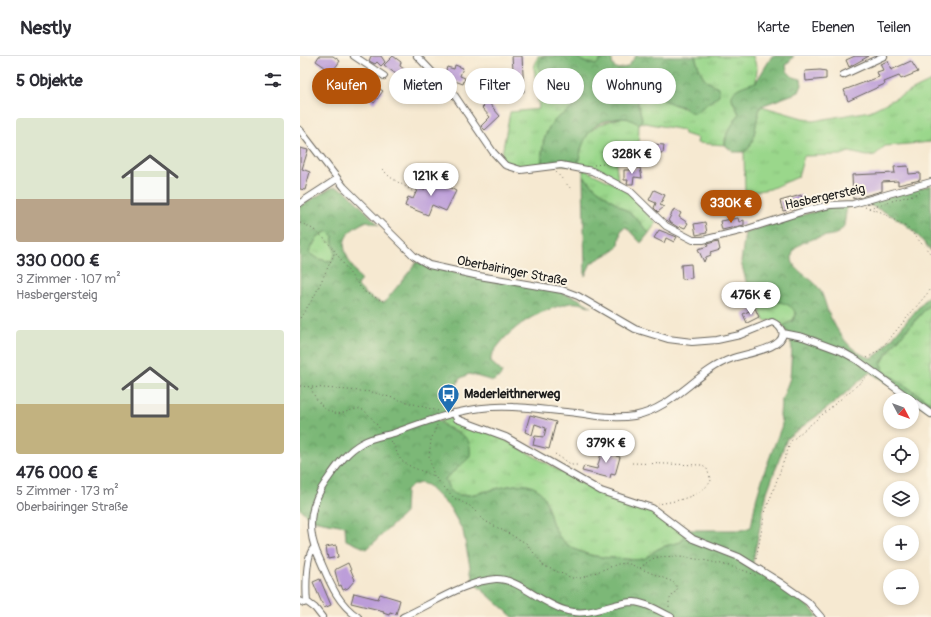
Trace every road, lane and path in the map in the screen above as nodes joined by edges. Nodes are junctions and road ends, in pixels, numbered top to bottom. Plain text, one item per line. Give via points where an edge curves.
1 (354, 56) edge
2 (417, 56) edge
3 (884, 56) edge
4 (843, 75) dead end
5 (384, 76) dead end
6 (300, 130) edge
7 (613, 163) dead end
8 (551, 165) junction
9 (594, 165) dead end
10 (383, 169) dead end
11 (337, 179) junction
12 (931, 182) edge
13 (572, 190) dead end
14 (927, 190) dead end
15 (416, 195) dead end
16 (300, 203) edge
17 (300, 223) edge
18 (335, 252) junction
19 (931, 254) edge
20 (931, 289) edge
21 (383, 302) dead end
22 (300, 318) edge
23 (783, 333) junction
24 (858, 360) junction
25 (873, 372) junction
26 (300, 386) edge
27 (311, 388) junction
28 (454, 413) junction
29 (931, 414) edge
30 (443, 416) junction
31 (386, 436) junction
32 (555, 454) dead end
33 (632, 463) dead end
34 (579, 465) dead end
35 (434, 476) junction
36 (648, 507) junction
37 (315, 547) junction
38 (755, 567) junction
39 (639, 568) junction
40 (767, 574) junction
41 (300, 601) edge
42 (307, 602) junction
43 (671, 615) edge
44 (322, 617) edge
45 (358, 617) edge
46 (403, 617) edge
47 (822, 617) edge

1 - 5 street
2 - 8 street, Hasbergersteig via 455,96 493,152 506,165 521,170
3 - 4 street
6 - 11 street, Oberbairinger Straße
7 - 9 path
8 - 12 street, Hasbergersteig via 583,168 612,180 630,191 666,226 686,237 698,240 744,230 817,208 853,204
8 - 13 path
10 - 15 path
11 - 16 street
11 - 23 street, Oberbairinger Straße via 409,252 429,265 562,290 578,296 635,329 668,340 717,340 740,335 772,322 779,326
14 - 19 path via 869,208 908,228
17 - 18 path via 322,235
18 - 21 path via 361,288
18 - 22 path via 314,297
20 - 24 path via 880,350 872,356
23 - 24 street via 829,346
23 - 28 street via 782,339 774,346 729,359 667,404 636,416 614,418 511,406 482,407
24 - 25 street
25 - 29 street
25 - 38 path via 791,441 765,513
26 - 27 path
27 - 30 path via 372,392 424,405
27 - 31 path via 314,398 329,412 340,414 358,408 363,410
28 - 30 street
28 - 36 street via 457,419 506,437 601,491
30 - 31 street
30 - 35 path via 431,440 429,457
31 - 35 path via 397,448 399,457 406,463
31 - 37 street via 363,442 354,448 325,483 310,521
32 - 34 path via 572,465
33 - 36 path via 701,465 710,474 711,480 700,492
35 - 39 path via 454,498 470,506 485,521 520,538 544,566 554,571 572,578 581,578 618,564
36 - 38 street via 690,537 739,557
37 - 42 street via 311,550 309,558
37 - 45 street via 338,598
38 - 40 street
39 - 40 path via 657,556 719,563 762,578
39 - 43 path via 673,582 678,588 669,600
40 - 47 street via 797,593
41 - 42 street
42 - 44 street
43 - 46 street via 634,602 595,612 568,611 542,601 518,584 498,579 474,584

